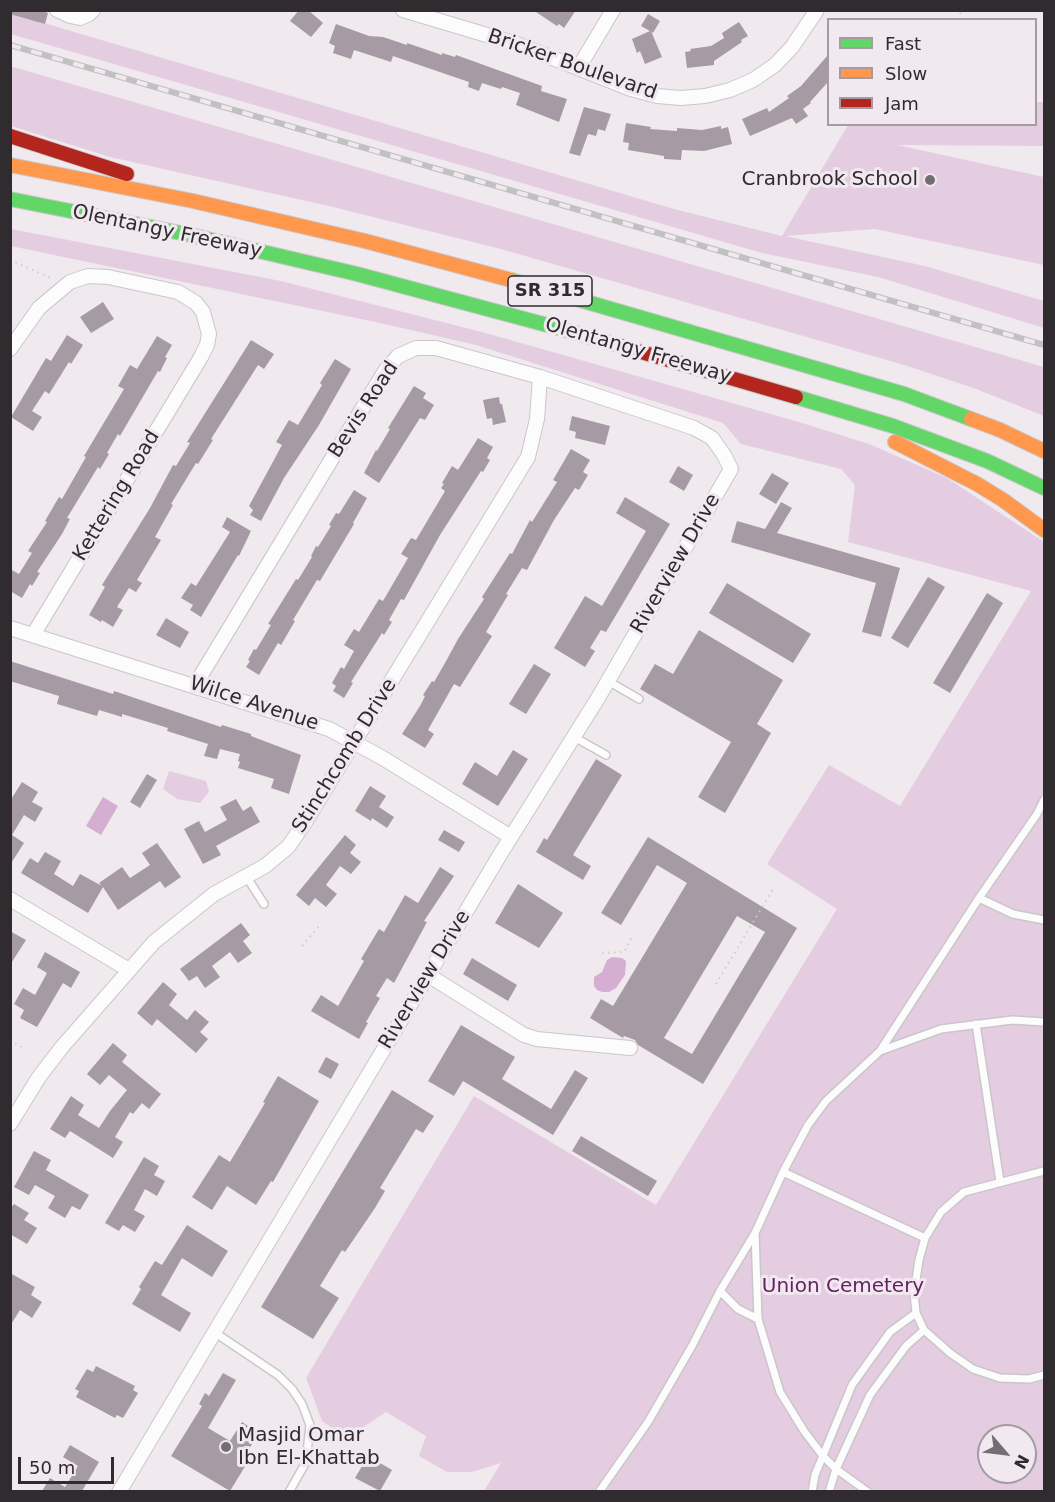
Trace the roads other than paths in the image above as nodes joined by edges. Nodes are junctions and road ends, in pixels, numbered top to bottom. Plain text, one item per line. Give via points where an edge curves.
1 (57, 10) edge
2 (93, 10) edge
3 (613, 10) edge
4 (817, 10) edge
5 (411, 11) edge
6 (579, 67) junction
7 (10, 136) edge
8 (10, 165) edge
9 (10, 199) edge
10 (193, 201) junction
11 (48, 220) dead end
12 (186, 234) junction
13 (10, 349) edge
14 (540, 377) junction
15 (767, 388) junction
16 (904, 394) junction
17 (1035, 431) dead end
18 (1044, 451) edge
19 (731, 469) joint
20 (1044, 488) edge
21 (1044, 530) edge
22 (10, 627) edge
23 (33, 635) junction
24 (608, 681) junction
25 (195, 685) junction
26 (639, 699) dead end
27 (573, 737) junction
28 (355, 742) junction
29 (606, 755) dead end
30 (1044, 800) edge
31 (511, 837) junction
32 (246, 876) junction
33 (979, 898) junction
34 (10, 899) edge
35 (264, 904) dead end
36 (1044, 920) edge
37 (129, 970) junction
38 (428, 975) junction
39 (1044, 1022) edge
40 (976, 1024) junction
41 (630, 1048) dead end
42 (880, 1051) junction
43 (10, 1124) edge
44 (1044, 1170) edge
45 (783, 1172) junction
46 (1000, 1182) junction
47 (755, 1233) junction
48 (925, 1238) junction
49 (720, 1291) junction
50 (916, 1313) junction
51 (758, 1319) junction
52 (924, 1330) junction
53 (214, 1332) junction
54 (1044, 1376) edge
55 (823, 1456) junction
56 (836, 1469) junction
57 (119, 1491) edge
58 (289, 1491) edge
59 (599, 1491) edge
60 (812, 1491) edge
61 (829, 1491) edge
62 (868, 1491) edge

1 - 2 street via 80,18
3 - 6 street
4 - 6 street, Bricker Boulevard via 775,65 753,80 705,96 657,96
5 - 6 street, Bricker Boulevard
7 - 10 highway via 122,172
8 - 10 highway, Olentangy Freeway / SR 315
9 - 12 highway, Olentangy Freeway / SR 315
10 - 16 highway, Olentangy Freeway / SR 315 via 365,241 576,298
11 - 12 highway
12 - 15 highway, Olentangy Freeway / SR 315 via 357,274
13 - 23 street, Kettering Road via 39,308 70,282 88,276 178,292 196,303 209,334 201,357
14 - 19 street, Bevis Road via 694,428 712,438
14 - 25 street, Bevis Road via 436,348 416,348 398,356 385,371
14 - 28 street, Stinchcomb Drive via 534,439 528,456
15 - 20 highway, Olentangy Freeway / SR 315 via 893,426 987,461
15 - 21 highway via 939,463 1003,500
16 - 17 highway via 1004,419
16 - 18 highway, Olentangy Freeway / SR 315
19 - 24 street, Riverview Drive
22 - 23 street, Wilce Avenue
23 - 25 street, Wilce Avenue
24 - 26 lane
24 - 27 street, Riverview Drive
25 - 28 street, Wilce Avenue via 322,726
27 - 29 lane
27 - 31 street, Riverview Drive
28 - 31 street, Wilce Avenue
28 - 32 street, Stinchcomb Drive via 288,847
30 - 33 lane
31 - 38 street, Riverview Drive
32 - 35 lane
32 - 37 street, Stinchcomb Drive via 214,894 174,925
33 - 36 lane via 1013,914
33 - 42 lane
34 - 37 street
37 - 43 street, Stinchcomb Drive via 39,1077
38 - 41 street via 524,1035
38 - 53 street, Riverview Drive
39 - 40 lane
40 - 42 lane via 941,1029
40 - 46 lane
42 - 45 lane via 826,1101
44 - 46 lane
45 - 47 lane
45 - 48 lane
46 - 48 lane via 964,1192 941,1212
47 - 49 lane
47 - 51 lane
48 - 50 lane via 914,1293
49 - 51 lane via 738,1309
49 - 59 lane via 648,1422
50 - 52 lane
50 - 55 lane via 890,1332 852,1385
51 - 55 lane via 780,1392
52 - 54 lane via 973,1369 1000,1378
52 - 56 lane via 870,1395
53 - 57 street, Riverview Drive
53 - 58 lane via 278,1375 302,1404 310,1425 306,1462
55 - 56 lane
55 - 60 lane
56 - 61 lane
56 - 62 lane

